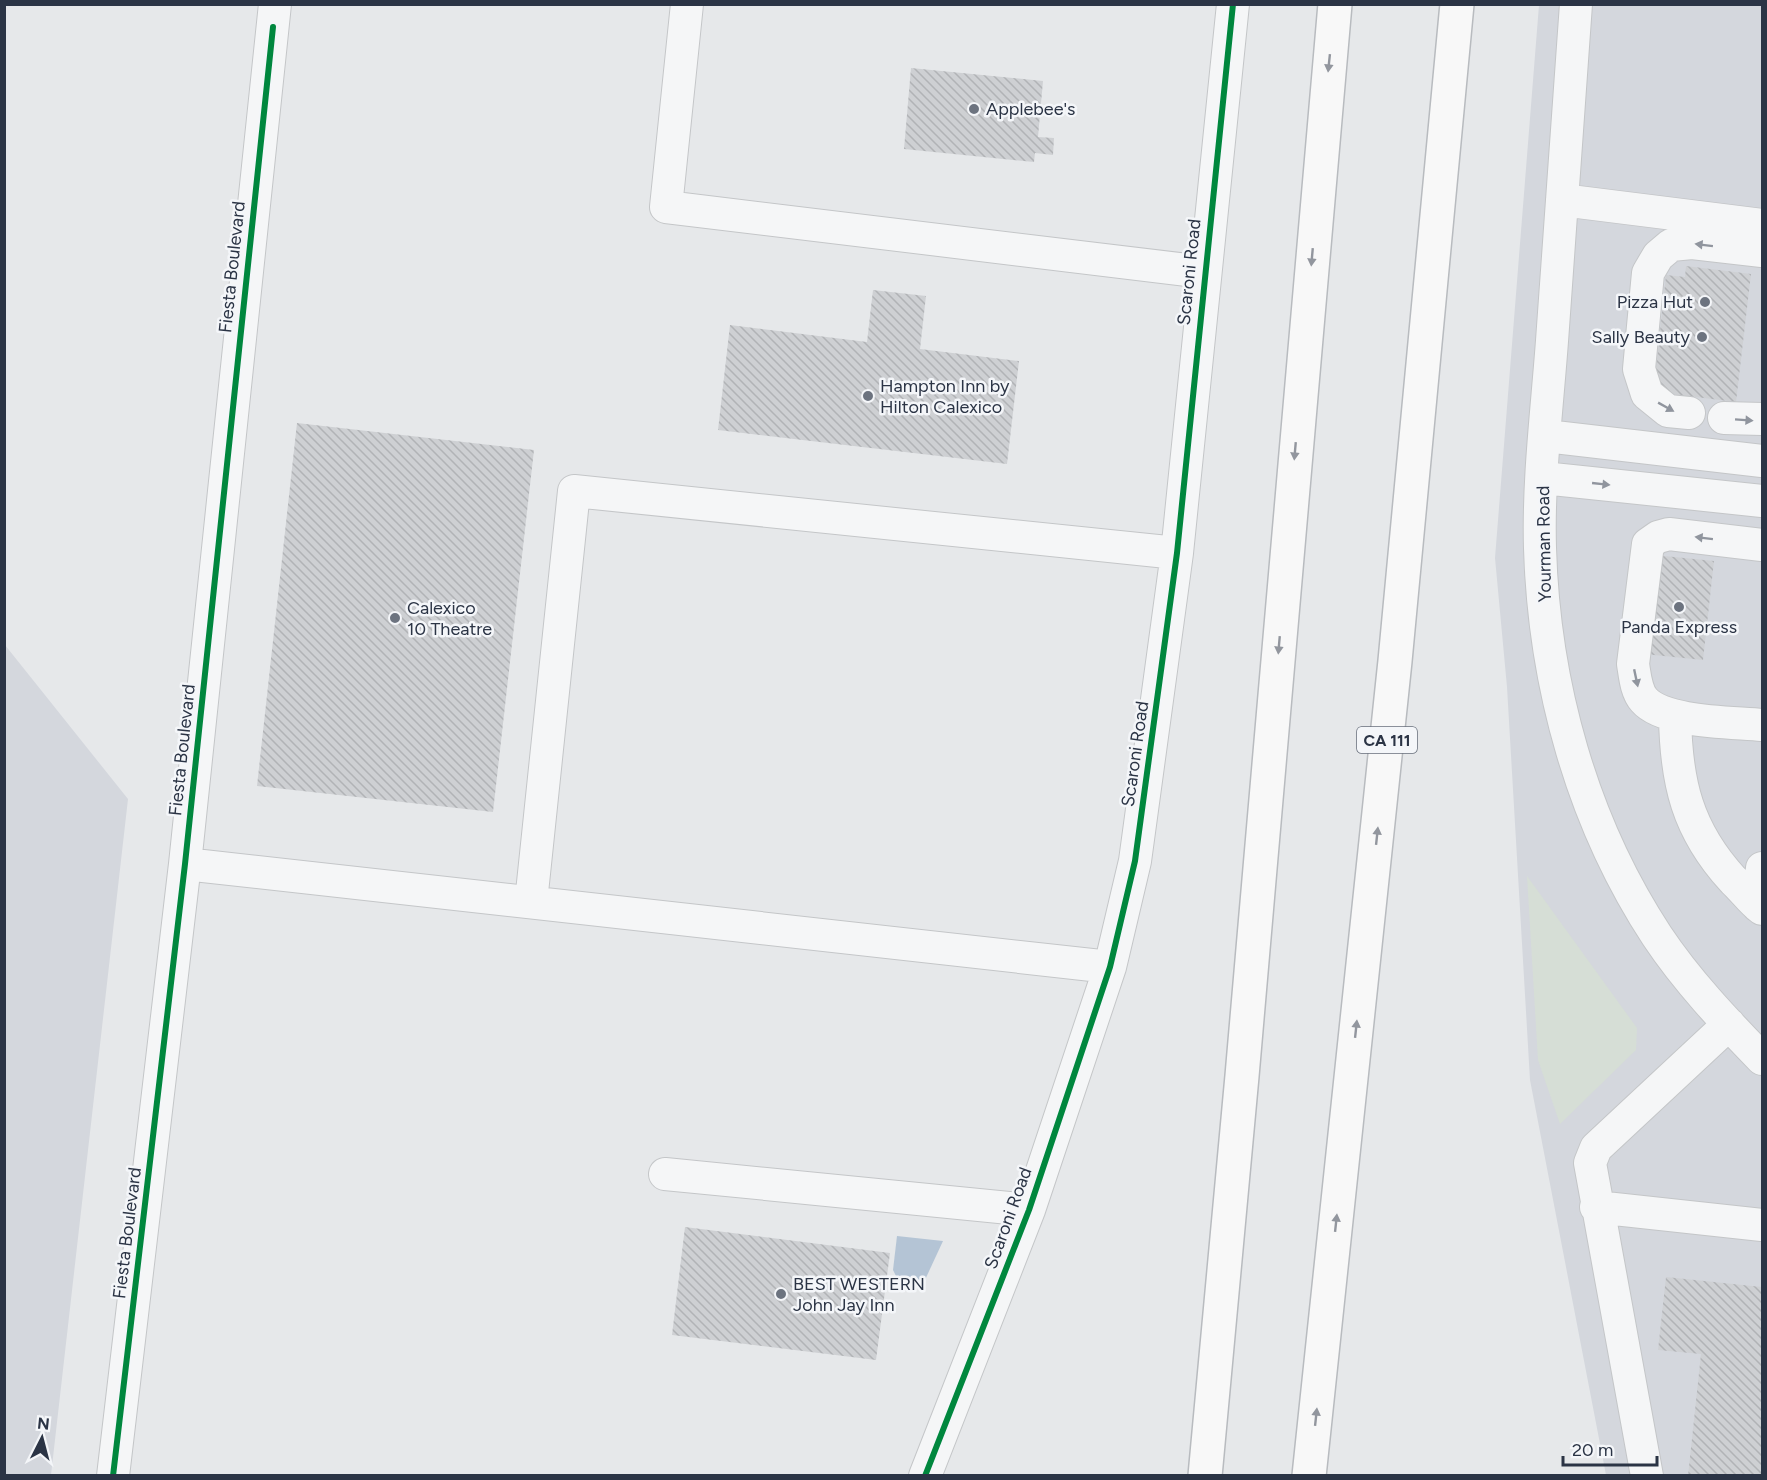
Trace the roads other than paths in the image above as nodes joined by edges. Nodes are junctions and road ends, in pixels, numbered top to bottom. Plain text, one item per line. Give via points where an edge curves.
1 (687, 4) edge
2 (1233, 4) edge
3 (1335, 4) edge
4 (1457, 4) edge
5 (1576, 4) edge
6 (274, 16) edge
7 (1562, 200) junction
8 (1762, 225) edge
9 (1762, 252) edge
10 (1204, 272) junction
11 (1689, 413) dead end
12 (1724, 418) dead end
13 (1762, 419) edge
14 (1545, 436) junction
15 (1762, 461) edge
16 (1543, 478) junction
17 (1762, 501) edge
18 (1762, 545) edge
19 (1177, 553) junction
20 (1675, 716) junction
21 (1762, 725) edge
22 (185, 864) junction
23 (1762, 868) edge
24 (531, 902) junction
25 (1760, 907) edge
26 (1110, 967) junction
27 (1728, 1024) junction
28 (1762, 1059) edge
29 (665, 1174) dead end
30 (1596, 1207) junction
31 (1029, 1210) junction
32 (1762, 1225) edge
33 (114, 1476) edge
34 (925, 1476) edge
35 (1204, 1476) edge
36 (1310, 1476) edge
37 (1647, 1476) edge

1 - 10 street via 666,207
2 - 10 street, Scaroni Road
3 -> 35 highway
36 -> 4 highway, CA 111 via 1395,661
5 - 7 street, Yourman Road
6 - 22 street, Fiesta Boulevard
7 - 8 street
7 - 14 street, Yourman Road
9 -> 11 street via 1692,243 1671,245 1658,256 1648,273 1639,369 1647,394 1668,411
10 - 19 street, Scaroni Road
12 -> 13 street
14 - 15 street
14 - 16 street, Yourman Road
16 -> 17 street
16 - 27 street, Yourman Road via 1543,598 1560,709 1575,762 1621,872 1657,936
18 -> 20 street via 1669,534 1648,544 1633,664 1643,700
19 - 24 street via 574,491
19 - 26 street, Scaroni Road via 1135,861
20 - 21 street
20 - 25 street via 1679,782 1692,819 1717,862
22 - 24 street
22 - 33 street, Fiesta Boulevard
23 - 25 street
24 - 26 street
26 - 31 street, Scaroni Road
27 - 28 street, Yourman Road
27 - 30 street via 1596,1148 1590,1162
29 - 31 street
30 - 32 street
30 - 37 street
31 - 34 street, Scaroni Road

